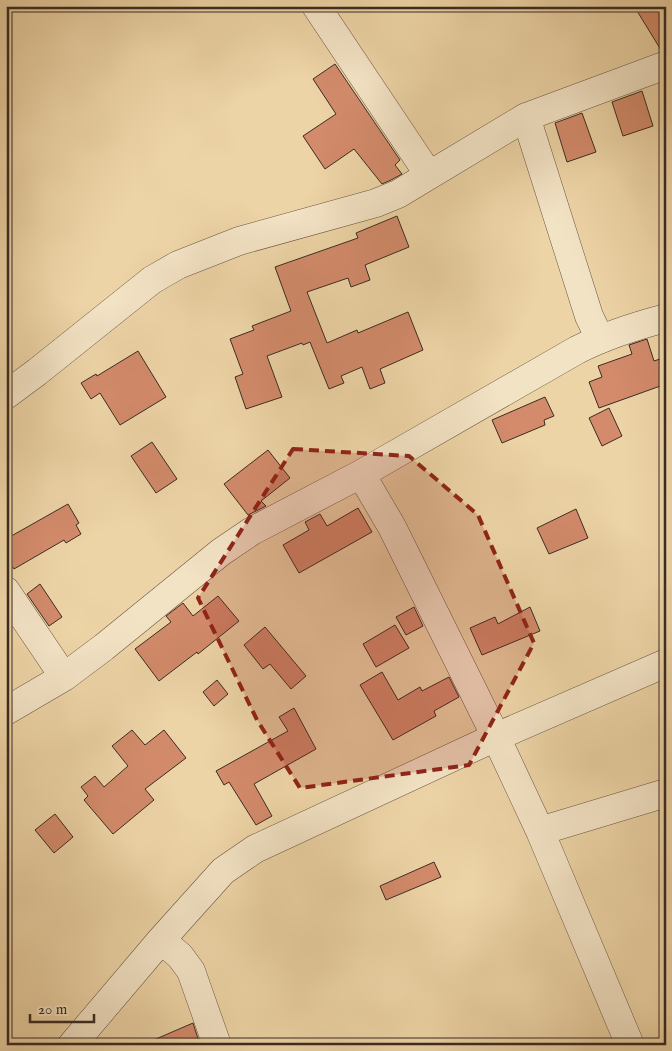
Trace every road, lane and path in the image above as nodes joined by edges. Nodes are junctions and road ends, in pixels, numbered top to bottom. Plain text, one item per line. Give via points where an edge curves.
1 (316, 6) edge
2 (666, 65) edge
3 (526, 117) junction
4 (429, 175) junction
5 (666, 318) edge
6 (600, 339) junction
7 (6, 395) edge
8 (361, 474) junction
9 (6, 591) edge
10 (666, 663) edge
11 (64, 678) junction
12 (6, 711) edge
13 (496, 737) junction
14 (666, 793) edge
15 (540, 831) junction
16 (161, 940) junction
17 (72, 1045) edge
18 (218, 1045) edge
19 (630, 1045) edge

1 - 4 street
2 - 3 street
3 - 4 street
3 - 6 street via 589,316
4 - 7 street via 376,203 239,241 178,265 152,280
5 - 6 street
6 - 8 street
8 - 11 street via 252,531 221,552
8 - 13 street via 392,527
9 - 11 street
10 - 13 street
11 - 12 street
13 - 15 street
13 - 16 street via 255,849 223,870
14 - 15 street
15 - 19 street
16 - 17 street
16 - 18 street via 180,956 191,971

